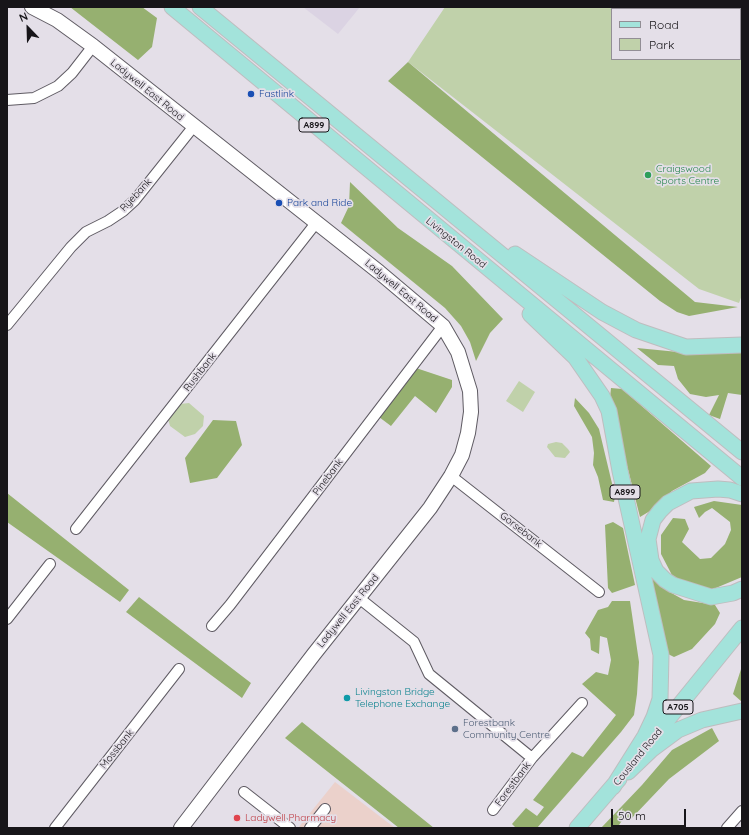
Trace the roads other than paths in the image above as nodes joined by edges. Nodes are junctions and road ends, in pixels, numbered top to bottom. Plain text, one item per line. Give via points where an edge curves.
1 (32, 7) edge
2 (172, 7) edge
3 (200, 7) edge
4 (93, 46) junction
5 (7, 100) edge
6 (194, 126) junction
7 (452, 214) junction
8 (316, 223) junction
9 (456, 243) junction
10 (7, 325) edge
11 (443, 326) junction
12 (742, 345) edge
13 (742, 452) edge
14 (451, 476) junction
15 (742, 478) edge
16 (742, 494) edge
17 (76, 529) dead end
18 (50, 564) dead end
19 (742, 589) edge
20 (599, 592) dead end
21 (359, 598) junction
22 (7, 619) edge
23 (212, 626) dead end
24 (742, 628) edge
25 (179, 669) dead end
26 (582, 703) dead end
27 (742, 711) edge
28 (532, 758) junction
29 (613, 787) junction
30 (244, 792) dead end
31 (325, 809) dead end
32 (493, 810) dead end
33 (742, 811) edge
34 (55, 828) edge
35 (180, 828) edge
36 (290, 828) edge
37 (310, 828) edge
38 (577, 828) edge
39 (728, 828) edge

1 - 4 street, Ladywell East Road via 57,20
2 - 9 main road, Livingston Road / A899
3 - 7 main road, Livingston Road / A899
4 - 5 street via 72,73 52,89 34,98
4 - 6 street, Ladywell East Road
6 - 8 street, Ladywell East Road
6 - 10 street, Ryebank via 135,200 108,221 86,232
7 - 12 main road, A899 via 602,312 636,330 686,347
7 - 13 main road, Livingston Road / A899
8 - 11 street, Ladywell East Road
8 - 17 street, Rushbank via 78,517
9 - 15 main road, Livingston Road / A899
9 - 29 main road, A899 via 575,357 602,396 609,412 661,655 660,699 654,717
11 - 14 street, Ladywell East Road via 458,352 472,401 462,455
11 - 23 street, Pinebank
14 - 20 street, Gorsebank via 592,581
14 - 21 street, Ladywell East Road via 430,508
16 - 19 main road via 724,490 691,491 668,503 660,511 653,520 648,539 651,560 656,571 673,585 711,597
18 - 22 street
21 - 28 street, Forestbank via 414,642 429,674
21 - 35 street, Ladywell East Road
24 - 29 main road, Cousland Road / A705
25 - 34 street, Mossbank
26 - 28 street, Forestbank
27 - 29 main road via 702,720 678,730 651,750
28 - 32 street, Forestbank
29 - 38 main road, Cousland Road / A705
30 - 36 street
31 - 37 street
33 - 39 street

